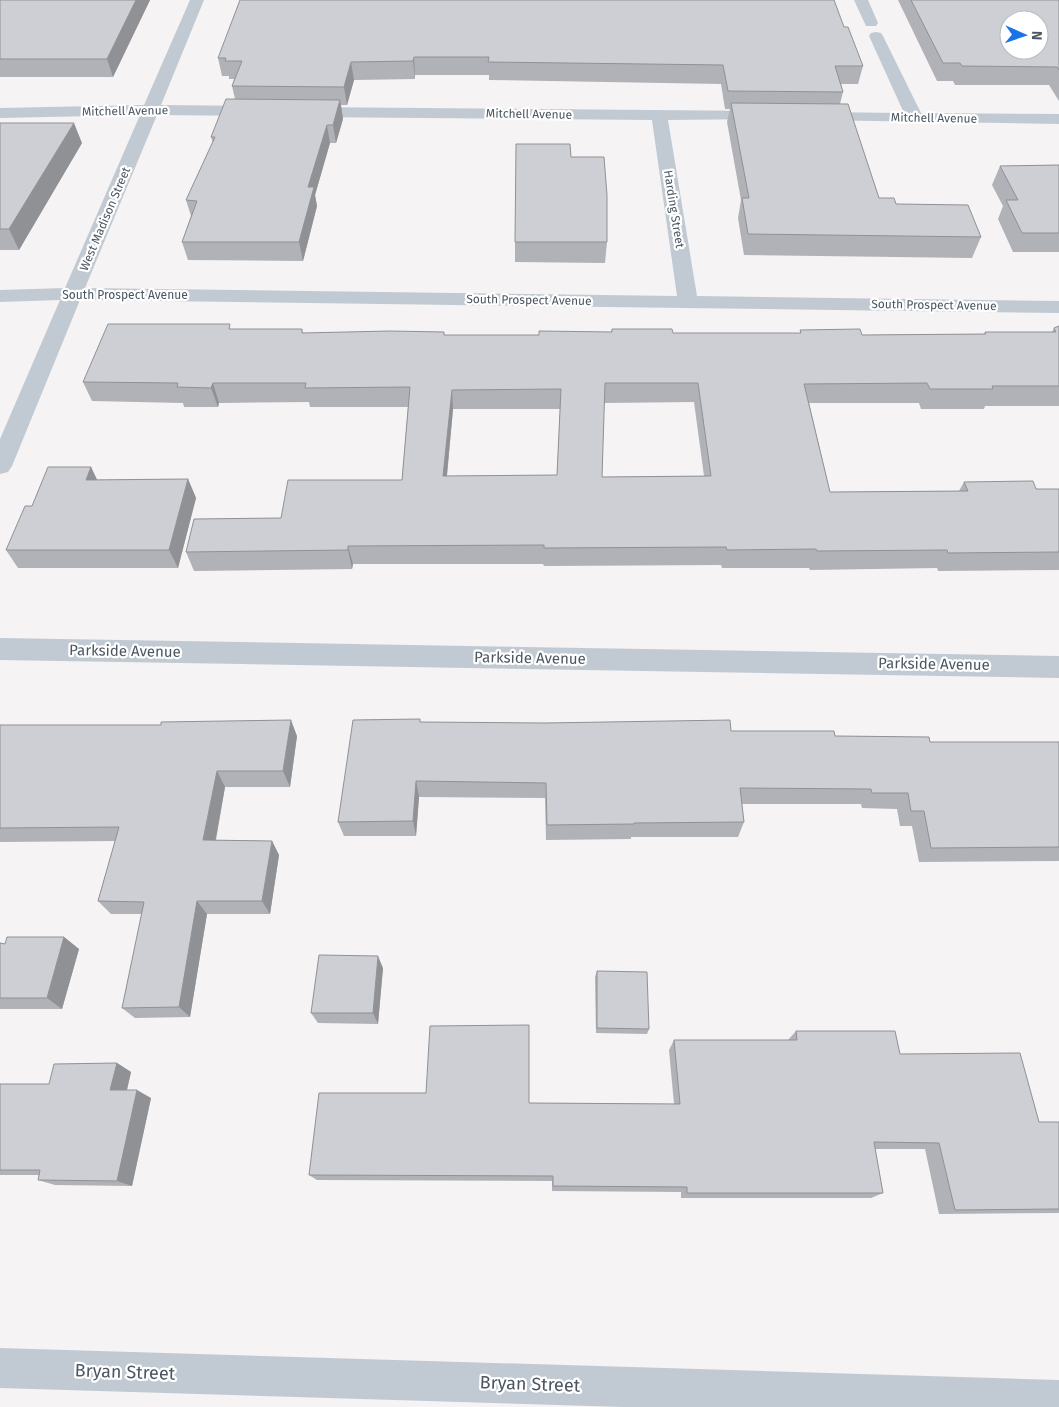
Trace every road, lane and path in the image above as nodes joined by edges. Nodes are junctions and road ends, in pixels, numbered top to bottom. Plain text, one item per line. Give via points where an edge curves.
1 (197, 0) edge
2 (861, 0) edge
3 (151, 110) junction
4 (270, 111) edge
5 (290, 111) edge
6 (0, 113) edge
7 (659, 115) junction
8 (777, 116) edge
9 (797, 117) edge
10 (915, 118) junction
11 (1059, 119) edge
12 (73, 294) junction
13 (0, 296) edge
14 (688, 302) junction
15 (1059, 307) edge
16 (0, 466) edge
17 (0, 649) edge
18 (1059, 666) edge
19 (0, 1368) edge
20 (1059, 1400) edge

1 - 3 street, West Madison Street
2 - 10 street
3 - 4 street, Mitchell Avenue
3 - 6 street, Mitchell Avenue
3 - 12 street, West Madison Street
5 - 7 street, Mitchell Avenue
7 - 8 street, Mitchell Avenue
7 - 14 street, Harding Street
9 - 10 street, Mitchell Avenue
10 - 11 street, Mitchell Avenue
12 - 13 street, South Prospect Avenue
12 - 14 street, South Prospect Avenue
12 - 16 street, West Madison Street
14 - 15 street, South Prospect Avenue
17 - 18 street, Parkside Avenue
19 - 20 street, Bryan Street

